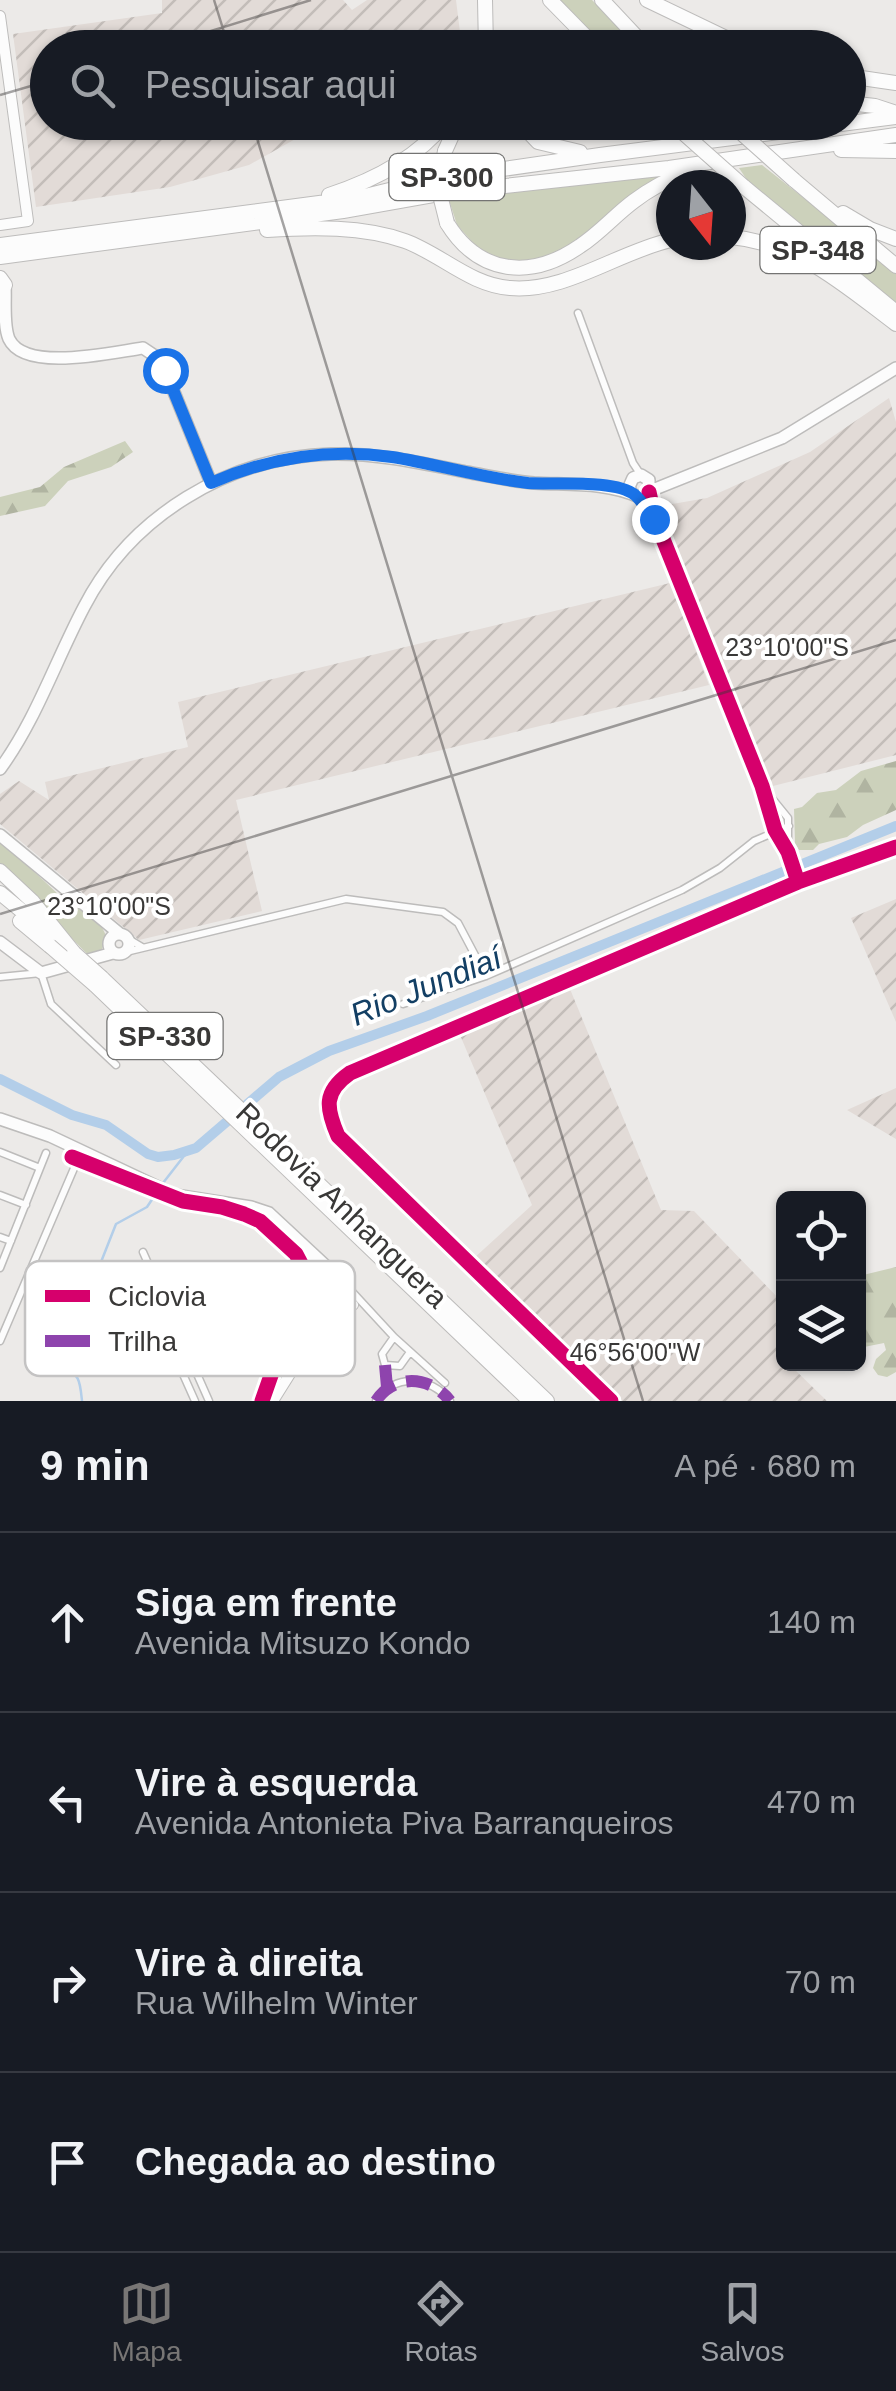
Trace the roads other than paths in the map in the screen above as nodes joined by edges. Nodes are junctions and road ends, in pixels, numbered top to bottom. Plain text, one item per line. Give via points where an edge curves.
1 (486, 0) edge
2 (550, 0) edge
3 (602, 0) edge
4 (646, 0) edge
5 (0, 16) edge
6 (486, 30) edge
7 (579, 30) edge
8 (630, 30) edge
9 (708, 30) edge
10 (866, 79) edge
11 (896, 83) edge
12 (866, 107) edge
13 (896, 115) edge
14 (866, 118) edge
15 (896, 134) edge
16 (866, 138) edge
17 (429, 140) edge
18 (450, 140) edge
19 (536, 140) edge
20 (677, 140) edge
21 (691, 140) edge
22 (741, 140) edge
23 (854, 140) edge
24 (785, 150) junction
25 (896, 152) edge
26 (600, 155) junction
27 (737, 157) junction
28 (799, 184) junction
29 (258, 212) junction
30 (0, 225) edge
31 (181, 235) junction
32 (896, 239) edge
33 (746, 240) edge
34 (656, 244) edge
35 (0, 245) edge
36 (0, 257) edge
37 (896, 266) edge
38 (3, 281) edge
39 (896, 312) edge
40 (578, 314) dead end
41 (896, 324) edge
42 (896, 368) edge
43 (637, 477) junction
44 (674, 478) junction
45 (211, 483) junction
46 (606, 487) junction
47 (650, 491) junction
48 (634, 495) junction
49 (654, 519) junction
50 (1, 766) edge
51 (762, 786) junction
52 (784, 813) junction
53 (771, 818) junction
54 (789, 826) junction
55 (775, 830) junction
56 (0, 835) edge
57 (896, 847) edge
58 (788, 854) junction
59 (0, 870) edge
60 (797, 878) junction
61 (0, 893) edge
62 (0, 905) edge
63 (0, 942) edge
64 (117, 943) junction
65 (144, 948) junction
66 (74, 953) junction
67 (41, 973) junction
68 (486, 976) junction
69 (0, 977) edge
70 (99, 981) junction
71 (403, 1004) dead end
72 (116, 1065) dead end
73 (0, 1119) edge
74 (258, 1133) junction
75 (82, 1151) junction
76 (0, 1152) edge
77 (46, 1153) dead end
78 (40, 1168) junction
79 (0, 1194) edge
80 (26, 1205) junction
81 (0, 1237) edge
82 (11, 1241) junction
83 (294, 1242) junction
84 (142, 1252) dead end
85 (3, 1253) edge
86 (35, 1261) edge
87 (146, 1261) edge
88 (308, 1261) edge
89 (319, 1261) edge
90 (0, 1268) edge
91 (25, 1283) edge
92 (355, 1294) edge
93 (355, 1305) edge
94 (374, 1314) junction
95 (394, 1337) junction
96 (0, 1341) edge
97 (410, 1352) junction
98 (385, 1364) junction
99 (402, 1364) junction
100 (184, 1376) edge
101 (198, 1376) edge
102 (276, 1376) edge
103 (289, 1376) edge
104 (410, 1380) junction
105 (445, 1383) dead end
106 (387, 1388) junction
107 (195, 1401) edge
108 (209, 1401) edge
109 (270, 1401) edge
110 (376, 1401) edge
111 (450, 1401) edge
112 (530, 1401) edge
113 (547, 1401) edge
114 (611, 1401) edge

1 - 6 highway
2 - 7 highway
3 - 8 highway
4 - 9 highway
5 - 30 main road via 28,221
10 - 11 highway
12 - 13 highway
13 - 14 highway, SP-300
15 - 16 highway, SP-300
17 - 29 highway via 374,176 321,198
18 - 27 highway, bridge via 438,187 446,223 484,260 532,268 581,246 668,179
19 - 26 highway
20 - 26 highway, SP-300
21 - 39 highway, SP-348, bridge
22 - 28 highway, SP-348, bridge
23 - 24 highway, SP-300
24 - 25 highway
24 - 27 highway, SP-300
26 - 29 highway, SP-300
27 - 31 highway, SP-300 via 450,192
28 - 32 highway
28 - 37 highway, SP-348
29 - 35 highway, SP-300
31 - 34 highway via 372,233 511,288 556,282
31 - 36 highway, SP-300
33 - 41 highway via 812,262
38 - 45 main road via 8,336 30,356 143,348 155,356
40 - 43 street
42 - 44 main road via 782,438
43 - 44 main road
43 - 46 main road
43 - 47 main road via 650,483
43 - 48 main road via 629,486
44 - 47 main road
45 - 46 main road via 266,463 358,454 529,483
45 - 50 main road via 120,552 85,605 21,741
46 - 48 main road
47 - 48 main road
47 - 49 street
48 - 49 street
49 - 51 street
51 - 52 street
51 - 53 street
52 - 53 street
52 - 54 street
53 - 55 street
54 - 55 street
54 - 58 street
55 - 58 street
55 - 68 street via 682,890
56 - 64 main road via 101,917
57 - 60 street
58 - 60 street
59 - 66 highway
60 - 114 street via 350,1073 336,1083 328,1102 338,1136
61 - 66 highway, Rodovia Anhanguera / SP-330
62 - 70 highway, Rodovia Anhanguera / SP-330, bridge
63 - 67 main road
64 - 65 street
64 - 65 street
64 - 67 main road via 97,958
65 - 68 street via 346,899 442,912 458,924
66 - 70 highway, Rodovia Anhanguera / SP-330, bridge
67 - 69 street
67 - 72 street via 51,1004
68 - 71 street
70 - 74 highway, Rodovia Anhanguera / SP-330
73 - 75 main road
74 - 112 highway, Rodovia Anhanguera / SP-330
74 - 113 highway, Rodovia Anhanguera / SP-330
75 - 83 main road via 161,1189 251,1206
75 - 86 street
76 - 78 street
77 - 78 street
78 - 80 street
79 - 80 street
80 - 82 street
81 - 82 street
82 - 85 street
83 - 88 main road
83 - 89 main road
84 - 87 street
85 - 90 street
91 - 96 street
92 - 94 street
93 - 94 street
94 - 95 street
95 - 97 street
95 - 98 street via 382,1354
97 - 99 street
97 - 105 street
98 - 99 street
98 - 106 street
99 - 104 street
100 - 107 street
101 - 108 street
102 - 109 main road
103 - 109 main road
104 - 106 street
104 - 111 street via 430,1383
106 - 110 street

